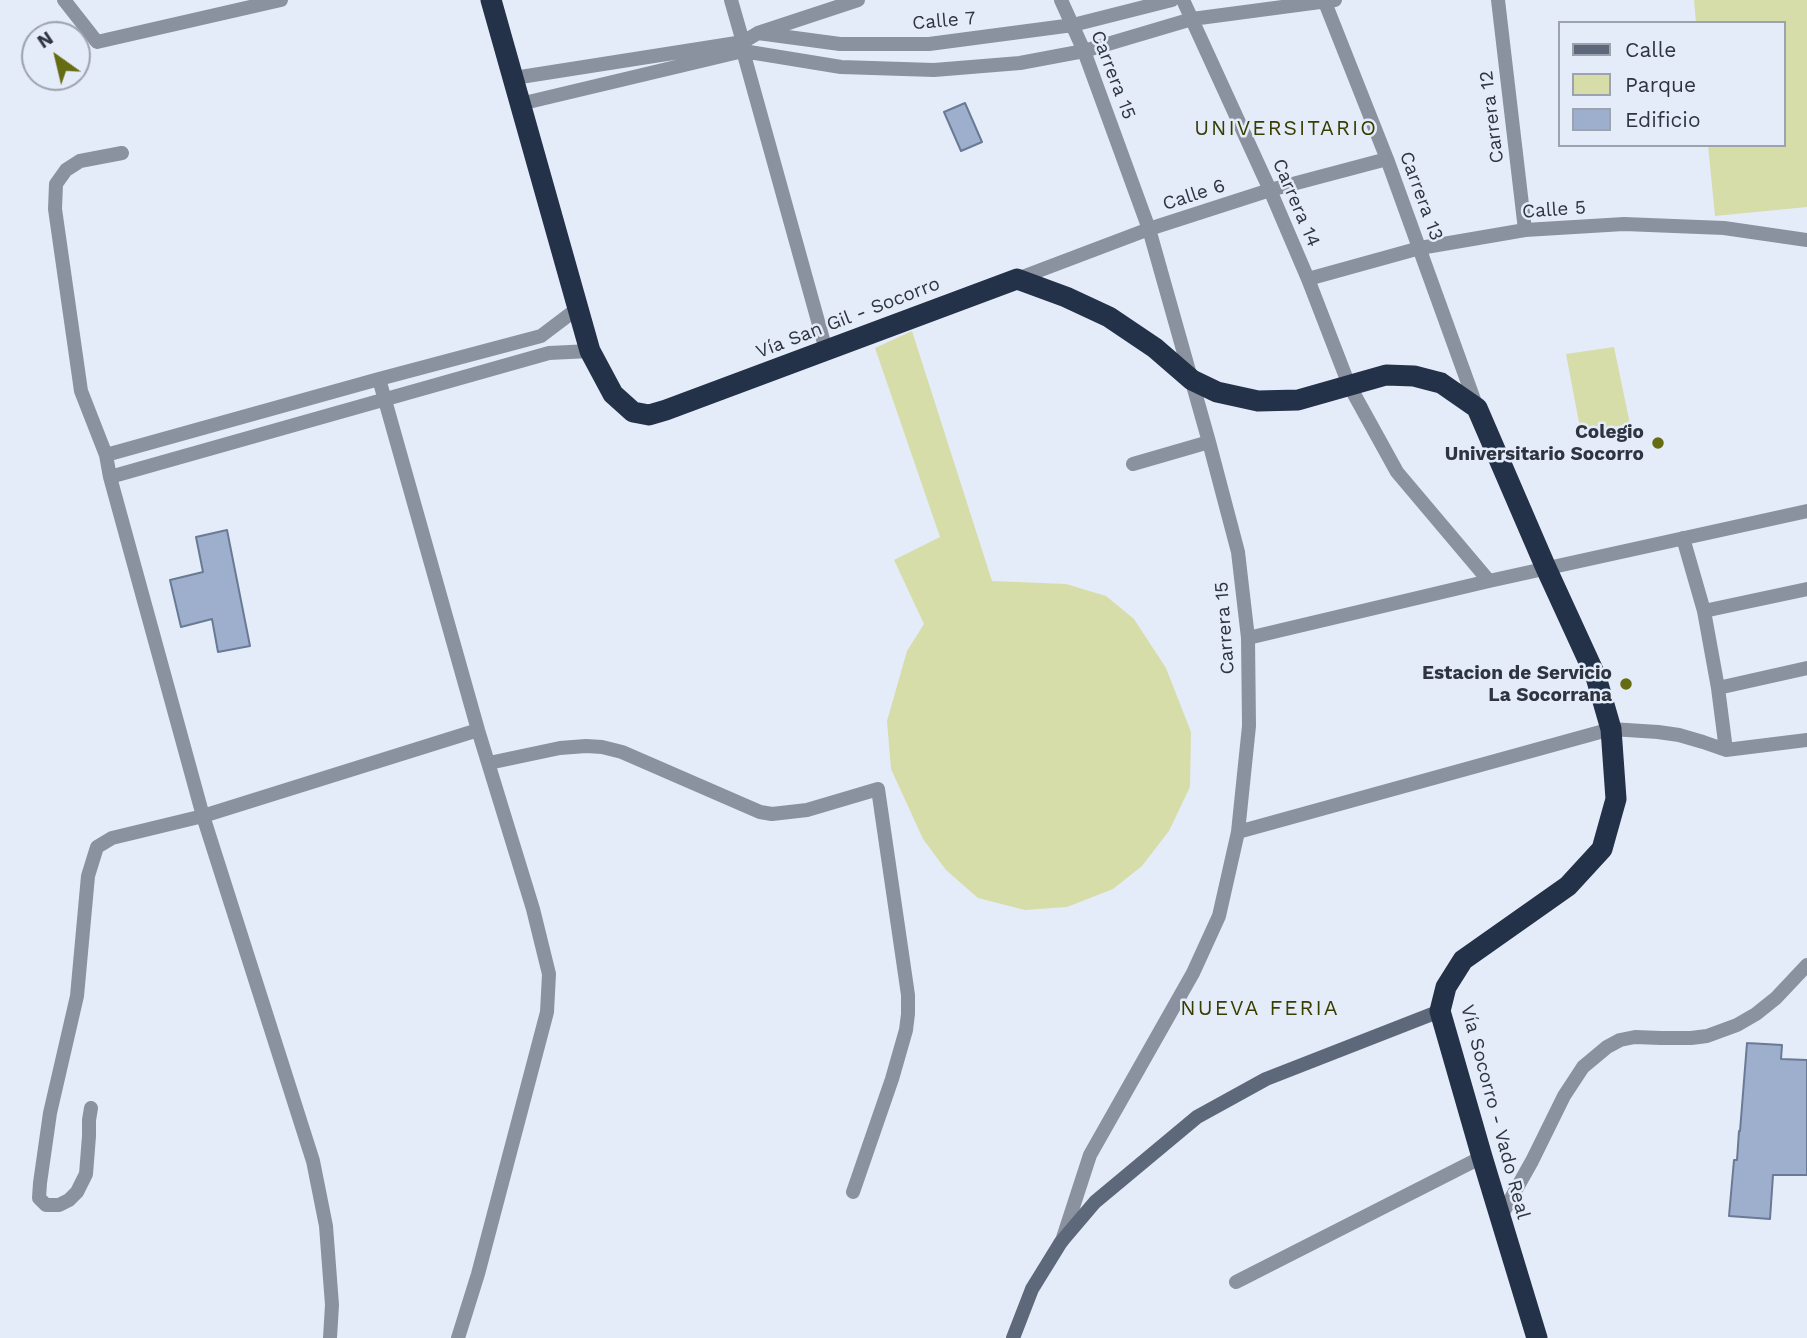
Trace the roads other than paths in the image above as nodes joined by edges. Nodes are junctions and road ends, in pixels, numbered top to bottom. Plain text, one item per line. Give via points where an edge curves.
1 (64, 0) edge
2 (281, 0) edge
3 (491, 0) edge
4 (731, 0) edge
5 (859, 0) edge
6 (1061, 0) edge
7 (1172, 0) edge
8 (1183, 0) edge
9 (1328, 0) edge
10 (1498, 0) edge
11 (233, 6) edge
12 (1192, 19) junction
13 (1073, 25) junction
14 (758, 33) junction
15 (929, 44) junction
16 (743, 46) junction
17 (1084, 51) junction
18 (934, 70) junction
19 (514, 78) junction
20 (520, 104) junction
21 (122, 153) dead end
22 (1387, 159) junction
23 (1270, 190) junction
24 (1149, 229) junction
25 (1525, 230) junction
26 (1807, 240) edge
27 (1420, 247) junction
28 (1017, 279) junction
29 (1308, 279) junction
30 (578, 308) junction
31 (826, 350) junction
32 (590, 351) junction
33 (379, 379) junction
34 (1192, 380) junction
35 (1349, 386) junction
36 (385, 399) junction
37 (1477, 408) junction
38 (1209, 442) junction
39 (106, 455) junction
40 (1133, 464) dead end
41 (110, 477) junction
42 (1807, 511) edge
43 (1683, 538) junction
44 (1546, 568) junction
45 (1489, 581) junction
46 (1807, 589) edge
47 (1703, 611) junction
48 (1248, 638) junction
49 (1807, 668) edge
50 (1718, 688) junction
51 (1611, 729) junction
52 (478, 730) junction
53 (1807, 740) edge
54 (1726, 750) junction
55 (489, 763) junction
56 (203, 816) junction
57 (1238, 832) junction
58 (1807, 965) edge
59 (1440, 1011) junction
60 (91, 1108) dead end
61 (1482, 1157) junction
62 (853, 1192) dead end
63 (1500, 1218) junction
64 (1061, 1242) junction
65 (1236, 1282) dead end
66 (1532, 1336) edge
67 (330, 1338) edge
68 (458, 1338) edge
69 (1013, 1338) edge

1 - 11 street via 97,42
2 - 11 street
3 - 19 highway, Vía San Gil - Socorro
4 - 16 street
5 - 14 street
6 - 13 street, Carrera 15
7 - 13 street, Calle 7
8 - 12 street, Carrera 14
9 - 12 street
9 - 22 street, Carrera 13
10 - 25 street, Carrera 12
12 - 17 street
12 - 23 street, Carrera 14
13 - 15 street, Calle 7
13 - 17 street, Carrera 15
14 - 15 street, Calle 7 via 840,44
14 - 16 street
15 - 18 street
16 - 18 street via 841,67
16 - 19 street
16 - 20 street
16 - 31 street
17 - 18 street via 1020,63
17 - 24 street, Carrera 15
19 - 20 highway, Vía San Gil - Socorro
20 - 30 highway, Vía San Gil - Socorro
21 - 39 street via 80,161 56,184 55,209 81,391
22 - 23 street, Calle 6
22 - 27 street, Carrera 13
23 - 24 street, Calle 6
23 - 29 street, Carrera 14
24 - 28 street, Calle 6
24 - 34 street, Carrera 15
25 - 26 street, Calle 5 via 1624,224 1724,228
25 - 27 street, Calle 5
27 - 29 street, Calle 5
27 - 37 street, Carrera 13
28 - 31 highway, Vía San Gil - Socorro
28 - 34 highway via 1109,317
29 - 35 street, Carrera 14
30 - 32 highway, Vía San Gil - Socorro
30 - 33 street via 541,336
31 - 32 highway, Vía San Gil - Socorro via 649,415 633,412 613,394
32 - 36 street via 549,354
33 - 36 street
33 - 39 street
34 - 35 highway via 1217,392 1258,401 1298,400
34 - 38 street, Carrera 15
35 - 37 highway via 1386,375 1414,376 1441,383
35 - 45 street, Carrera 14 via 1397,471
36 - 41 street
36 - 52 street
37 - 44 highway, Vía Socorro - Vado Real
38 - 40 street
38 - 48 street, Carrera 15 via 1238,552
39 - 41 street
41 - 56 street
42 - 43 street
43 - 44 street
43 - 47 street
44 - 45 street
44 - 51 highway, Vía Socorro - Vado Real via 1596,677
45 - 48 street
46 - 47 street
47 - 50 street
48 - 57 street, Carrera 15 via 1249,726
49 - 50 street
50 - 54 street
51 - 54 street via 1679,735
51 - 57 street
51 - 59 highway, Vía Socorro - Vado Real via 1616,799 1601,849 1568,886 1463,960 1446,987
52 - 55 street
52 - 56 street
53 - 54 street
55 - 62 street via 560,748 602,747 772,814 807,810 878,789 908,1014 892,1079
55 - 68 street via 549,974 547,1012
56 - 60 street via 112,838 97,847 88,876 77,996 50,1113 40,1183 39,1198 46,1205 69,1200 86,1174
56 - 67 street via 313,1161 326,1226
57 - 64 street, Carrera 15 via 1219,916 1193,973 1090,1154
58 - 63 street via 1776,998 1737,1025 1707,1036 1635,1037 1607,1047 1583,1068 1564,1096
59 - 61 highway, Vía Socorro - Vado Real
59 - 64 street via 1266,1079 1197,1116 1095,1202
61 - 63 highway, Vía Socorro - Vado Real
61 - 65 street
63 - 66 highway, Vía Socorro - Vado Real
64 - 69 street via 1032,1289

